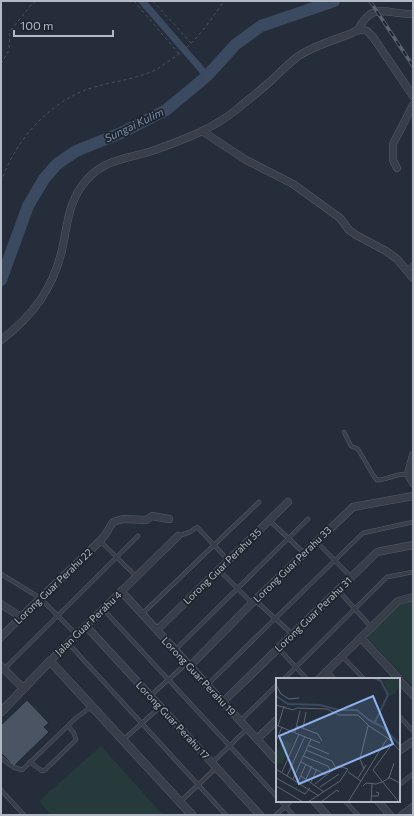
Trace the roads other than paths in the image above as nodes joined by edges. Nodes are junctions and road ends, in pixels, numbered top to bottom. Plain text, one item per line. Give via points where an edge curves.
1 (413, 15) edge
2 (358, 30) junction
3 (413, 96) edge
4 (413, 105) edge
5 (202, 131) junction
6 (397, 168) dead end
7 (413, 264) edge
8 (407, 271) junction
9 (413, 278) edge
10 (1, 340) edge
11 (344, 432) dead end
12 (413, 456) edge
13 (408, 474) junction
14 (413, 483) edge
15 (413, 496) edge
16 (259, 502) dead end
17 (288, 502) dead end
18 (169, 519) dead end
19 (308, 519) dead end
20 (269, 520) junction
21 (413, 522) edge
22 (138, 536) dead end
23 (178, 536) joint
24 (288, 539) junction
25 (100, 541) junction
26 (316, 541) junction
27 (214, 544) junction
28 (413, 545) edge
29 (304, 553) junction
30 (116, 557) junction
31 (228, 560) junction
32 (335, 561) junction
33 (218, 570) junction
34 (413, 572) edge
35 (1, 574) edge
36 (136, 576) junction
37 (351, 577) junction
38 (238, 589) junction
39 (338, 590) junction
40 (121, 591) junction
41 (413, 597) edge
42 (40, 598) junction
43 (254, 601) junction
44 (1, 604) edge
45 (103, 609) junction
46 (355, 609) junction
47 (142, 614) junction
48 (57, 615) junction
49 (21, 616) junction
50 (276, 619) junction
51 (86, 626) junction
52 (371, 627) junction
53 (157, 630) junction
54 (292, 634) junction
55 (2, 635) edge
56 (77, 635) junction
57 (361, 638) junction
58 (68, 643) junction
59 (278, 648) junction
60 (175, 650) junction
61 (342, 656) junction
62 (50, 661) junction
63 (188, 664) junction
64 (2, 667) edge
65 (296, 667) junction
66 (326, 672) junction
67 (285, 678) edge
68 (306, 678) edge
69 (320, 678) edge
70 (331, 678) edge
71 (363, 678) edge
72 (397, 678) edge
73 (169, 680) junction
74 (400, 681) edge
75 (208, 686) junction
76 (276, 687) edge
77 (24, 689) junction
78 (413, 695) edge
79 (150, 696) junction
80 (222, 702) junction
81 (3, 706) edge
82 (92, 707) junction
83 (160, 707) junction
84 (400, 717) edge
85 (240, 721) junction
86 (142, 724) junction
87 (276, 724) edge
88 (68, 726) junction
89 (247, 729) junction
90 (413, 731) edge
91 (257, 739) junction
92 (123, 740) junction
93 (413, 741) edge
94 (229, 746) junction
95 (400, 750) edge
96 (1, 758) edge
97 (276, 760) edge
98 (30, 762) junction
99 (214, 765) junction
100 (413, 774) edge
101 (400, 784) edge
102 (199, 785) junction
103 (1, 790) edge
104 (276, 796) edge
105 (180, 802) junction
106 (282, 802) edge
107 (290, 802) edge
108 (315, 802) edge
109 (347, 802) edge
110 (379, 802) edge
111 (286, 806) junction
112 (413, 806) edge
113 (24, 815) edge
114 (192, 815) edge
115 (226, 815) edge
116 (260, 815) edge
117 (276, 815) edge
118 (293, 815) edge
119 (327, 815) edge
120 (358, 815) edge
121 (390, 815) edge
122 (402, 815) edge

1 - 2 street via 377,10 367,14
2 - 3 street via 368,31 373,37
2 - 5 street via 299,56 234,112
4 - 6 street via 393,144 393,160
5 - 8 street via 246,160 293,184 340,218 349,230 397,259
5 - 10 street via 154,150 116,160 94,172 81,187 73,202 62,251 46,293 36,308
7 - 8 lane
8 - 9 street
11 - 13 lane via 351,446 358,449 377,480 400,473
12 - 13 street
13 - 14 street
15 - 26 street, Lorong Guar Perahu 33 via 353,507
16 - 27 lane
17 - 20 street, Lorong Guar Perahu 35
18 - 25 street, Lorong Guar Perahu 22 via 152,516 146,520 118,520 113,522
19 - 24 lane
20 - 24 lane
20 - 31 street, Lorong Guar Perahu 35
21 - 32 lane via 363,533
22 - 30 lane
23 - 27 lane via 197,527
23 - 36 street, Jalan Guar Perahu 4
24 - 29 lane
24 - 38 lane
25 - 30 lane
25 - 42 street, Lorong Guar Perahu 22
26 - 29 street, Lorong Guar Perahu 33
26 - 32 lane
27 - 31 lane
27 - 47 lane
28 - 37 street, Lorong Guar Perahu 31 via 377,552
29 - 43 street, Lorong Guar Perahu 33
30 - 36 lane
30 - 48 lane
31 - 33 street, Lorong Guar Perahu 35
32 - 37 lane
32 - 50 lane
33 - 38 lane
33 - 53 street, Lorong Guar Perahu 35
34 - 46 lane via 387,577
35 - 42 lane
36 - 40 street, Jalan Guar Perahu 4
37 - 39 street, Lorong Guar Perahu 31
38 - 43 lane
38 - 60 lane
39 - 46 lane
39 - 54 street, Lorong Guar Perahu 31
40 - 45 street, Jalan Guar Perahu 4
40 - 47 street, Lorong Guar Perahu 19
41 - 52 street via 398,601
42 - 48 lane
42 - 49 street, Lorong Guar Perahu 22
43 - 50 lane
43 - 63 street, Lorong Guar Perahu 33
44 - 49 street
45 - 51 street, Jalan Guar Perahu 4
45 - 73 lane
46 - 52 lane
46 - 65 lane
47 - 53 street, Lorong Guar Perahu 19
48 - 56 lane
48 - 64 lane
49 - 55 street, Lorong Guar Perahu 22
50 - 54 lane
50 - 75 lane
51 - 56 street, Jalan Guar Perahu 4
51 - 79 street, Lorong Guar Perahu 17
52 - 57 street
53 - 60 street, Lorong Guar Perahu 19
54 - 59 street, Lorong Guar Perahu 31
56 - 58 street, Jalan Guar Perahu 4
57 - 61 street
57 - 72 street
58 - 62 street, Jalan Guar Perahu 4
58 - 86 lane
59 - 65 lane
59 - 80 street, Lorong Guar Perahu 31
60 - 63 street, Lorong Guar Perahu 19
61 - 66 street
61 - 71 lane
62 - 77 street, Jalan Guar Perahu 4
62 - 82 street
63 - 73 lane
63 - 75 street, Lorong Guar Perahu 19
64 - 77 street
65 - 67 lane
65 - 68 lane
66 - 69 street
66 - 70 street
73 - 79 lane
73 - 94 lane
74 - 78 street
75 - 80 street, Lorong Guar Perahu 19
76 - 85 lane
77 - 81 street, Jalan Guar Perahu 4
79 - 83 street, Lorong Guar Perahu 17
80 - 85 street, Lorong Guar Perahu 19
82 - 88 lane
82 - 92 street
83 - 86 lane
83 - 99 street, Lorong Guar Perahu 17
84 - 90 lane
85 - 89 street, Lorong Guar Perahu 19
86 - 92 lane
86 - 102 lane
87 - 91 street
88 - 98 lane
88 - 98 lane via 76,740 45,770 42,771
89 - 91 street, Lorong Guar Perahu 19
89 - 94 lane
91 - 97 street, Lorong Guar Perahu 19
92 - 105 street
93 - 95 street
94 - 99 lane
94 - 104 lane
96 - 98 lane via 13,768 22,770
99 - 102 lane
99 - 116 street, Lorong Guar Perahu 17
100 - 101 lane
102 - 105 lane
102 - 115 lane
103 - 113 lane
105 - 114 street
106 - 111 lane
107 - 111 lane
108 - 119 street
109 - 120 lane
110 - 121 street
111 - 117 lane
111 - 118 lane
112 - 122 street

